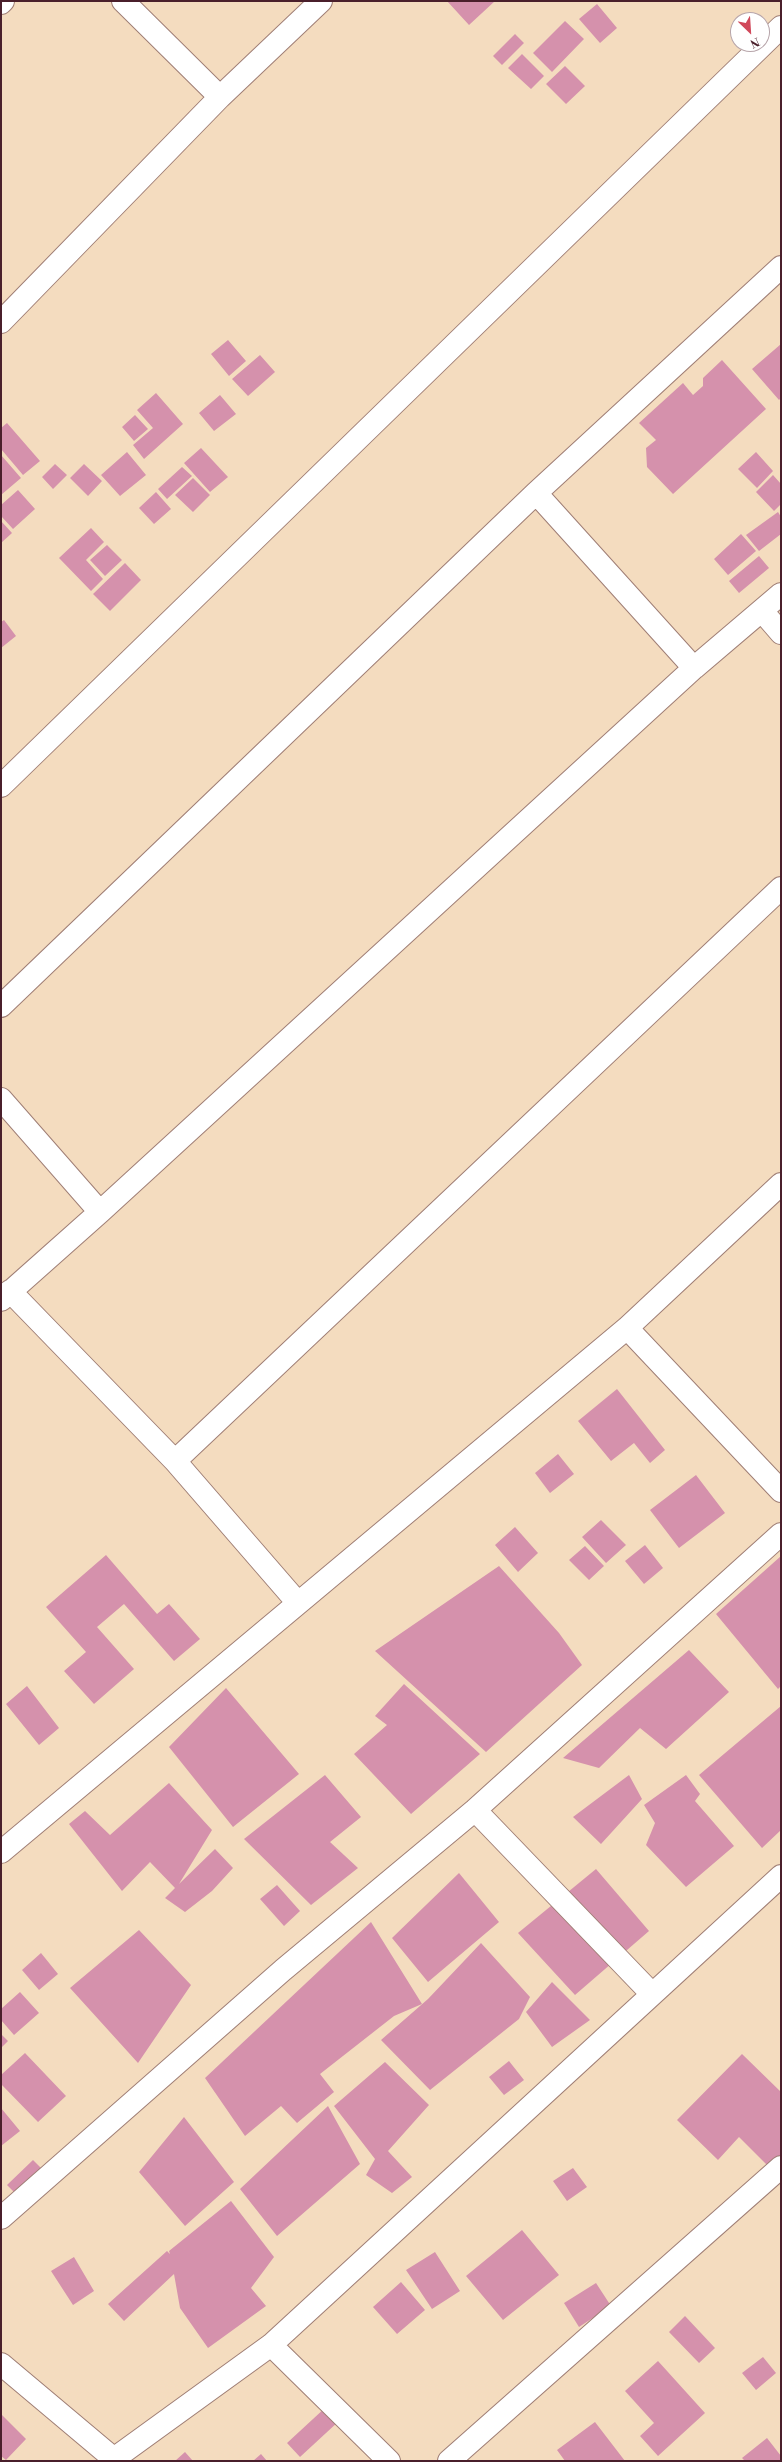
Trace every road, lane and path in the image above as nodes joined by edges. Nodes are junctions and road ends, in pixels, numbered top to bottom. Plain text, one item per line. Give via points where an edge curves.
1 (122, 1) edge
2 (321, 1) edge
3 (781, 27) edge
4 (220, 97) junction
5 (781, 268) edge
6 (1, 322) edge
7 (536, 494) junction
8 (781, 594) edge
9 (762, 611) junction
10 (781, 633) edge
11 (694, 668) junction
12 (1, 786) edge
13 (781, 888) edge
14 (1, 1006) edge
15 (1, 1099) edge
16 (781, 1184) edge
17 (100, 1212) junction
18 (6, 1296) edge
19 (627, 1328) junction
20 (175, 1461) junction
21 (781, 1491) edge
22 (781, 1534) edge
23 (298, 1603) junction
24 (475, 1810) junction
25 (1, 1852) edge
26 (781, 1876) edge
27 (652, 1994) junction
28 (781, 2167) edge
29 (1, 2218) edge
30 (271, 2345) junction
31 (1, 2364) edge
32 (112, 2460) edge
33 (390, 2461) edge
34 (449, 2461) edge

1 - 4 street
2 - 4 street
3 - 12 street
4 - 6 street
5 - 7 street
7 - 11 street
7 - 14 street
8 - 9 street
9 - 10 street
9 - 11 street
11 - 17 street
13 - 20 street
15 - 17 street
16 - 19 street
17 - 18 street
18 - 20 street
19 - 21 street
19 - 23 street
20 - 23 street
22 - 24 street
23 - 25 street
24 - 27 street
24 - 29 street via 283,1970
26 - 27 street
27 - 30 street
28 - 34 street
30 - 32 street
30 - 33 street
31 - 32 street

